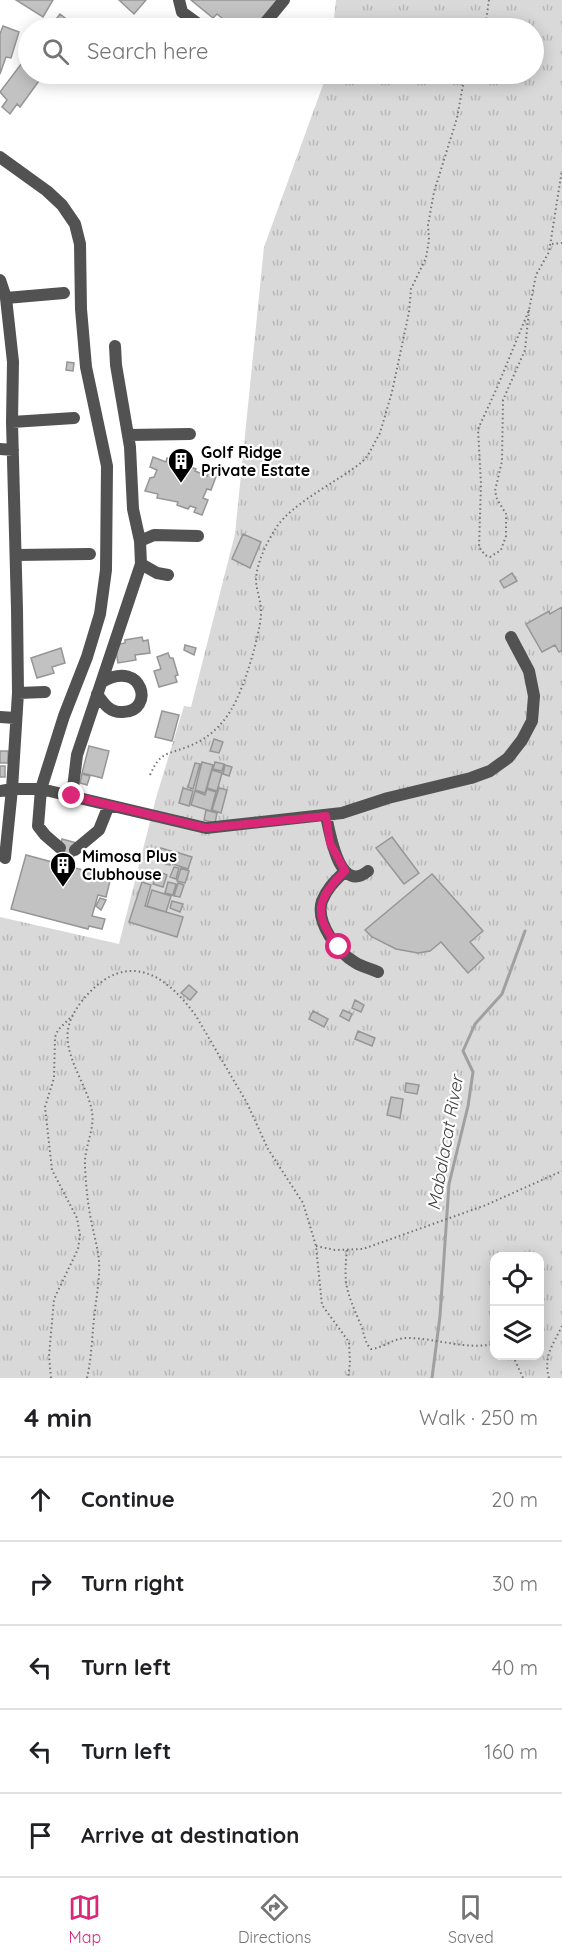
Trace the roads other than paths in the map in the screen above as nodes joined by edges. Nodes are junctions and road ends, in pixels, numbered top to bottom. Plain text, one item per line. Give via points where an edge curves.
1 (179, 0) edge
2 (284, 0) edge
3 (190, 18) edge
4 (269, 18) edge
5 (0, 157) edge
6 (0, 280) edge
7 (64, 293) dead end
8 (6, 298) junction
9 (115, 346) dead end
10 (74, 418) dead end
11 (12, 422) junction
12 (190, 434) dead end
13 (128, 435) junction
14 (6, 449) edge
15 (198, 536) dead end
16 (140, 542) junction
17 (90, 554) dead end
18 (16, 555) junction
19 (141, 564) junction
20 (168, 575) dead end
21 (512, 637) dead end
22 (102, 682) junction
23 (45, 692) dead end
24 (18, 693) junction
25 (97, 694) junction
26 (0, 717) edge
27 (15, 718) junction
28 (41, 789) junction
29 (6, 790) edge
30 (72, 796) junction
31 (109, 805) junction
32 (326, 816) junction
33 (60, 848) dead end
34 (75, 850) dead end
35 (5, 858) dead end
36 (345, 871) junction
37 (368, 871) dead end
38 (378, 972) dead end

1 - 3 street via 182,12
2 - 4 street
5 - 28 street via 47,191 75,224 80,244 86,367 107,466 106,570 100,614
6 - 8 street
7 - 8 street
8 - 11 street via 13,362
9 - 13 street
10 - 11 street
11 - 14 street
12 - 13 street
13 - 16 street via 133,509
14 - 18 street
15 - 16 street via 154,536
16 - 19 street
17 - 18 street
18 - 24 street
19 - 20 street
19 - 22 street
21 - 32 street via 529,671 534,696 532,721 508,758 471,778
22 - 25 street
22 - 25 street via 117,675 129,676 141,687 140,703 131,711 120,712 107,707
23 - 24 street
24 - 27 street
25 - 30 street via 78,755
26 - 27 street
27 - 29 street
28 - 29 street
28 - 30 street
28 - 33 street via 38,826
29 - 35 street
30 - 31 street
31 - 32 street via 206,828
31 - 34 street via 99,830
32 - 36 street via 330,843
36 - 37 street via 356,878
36 - 38 street via 330,885 320,915 333,940 354,962

